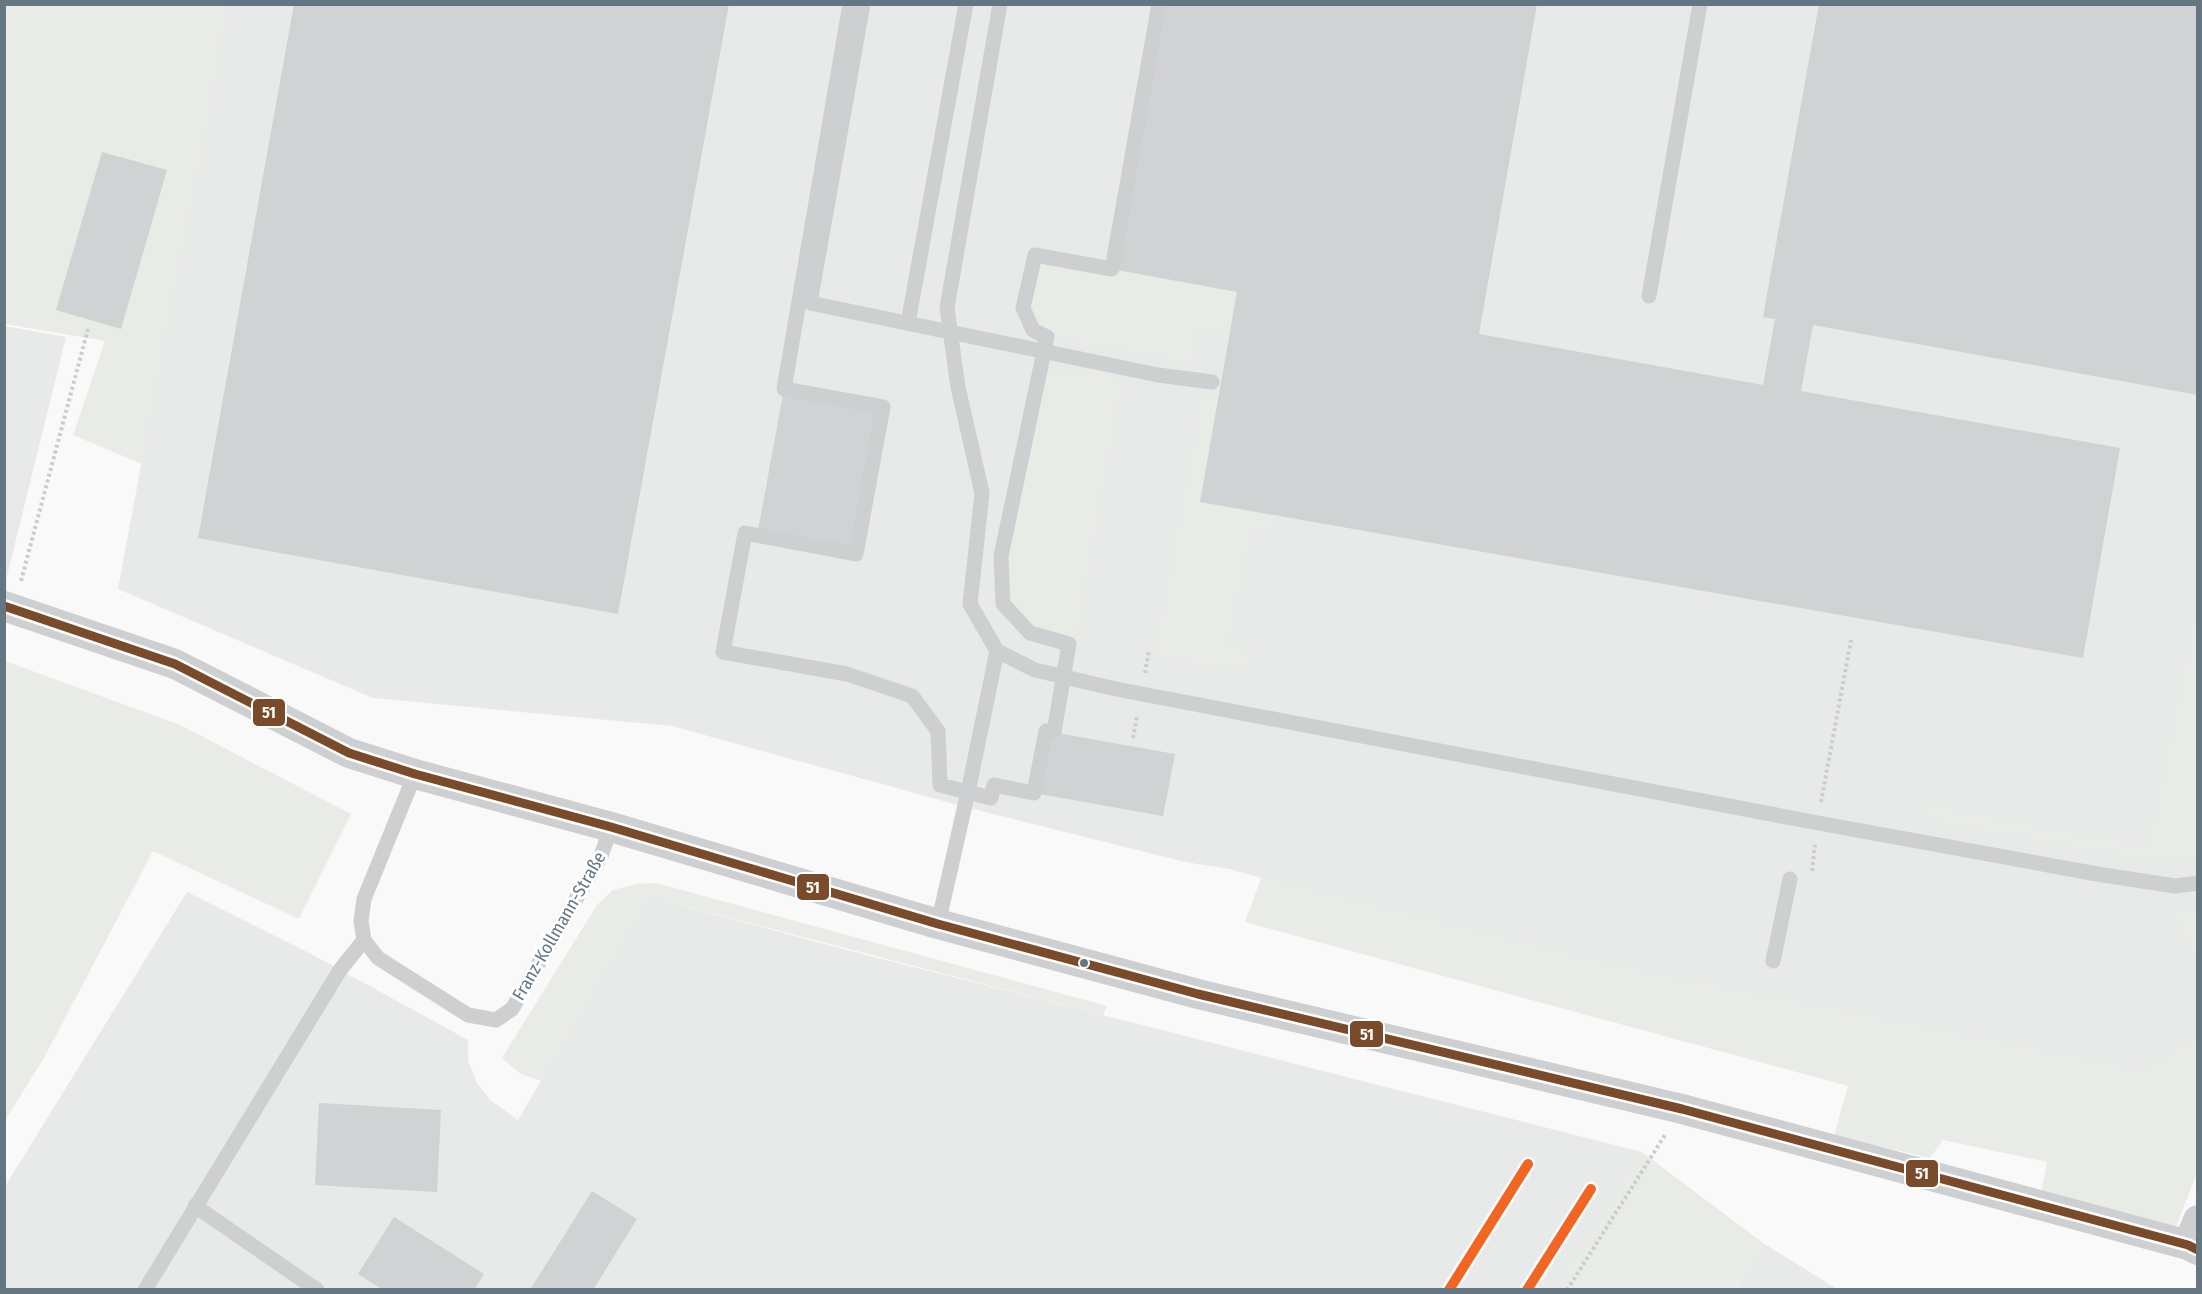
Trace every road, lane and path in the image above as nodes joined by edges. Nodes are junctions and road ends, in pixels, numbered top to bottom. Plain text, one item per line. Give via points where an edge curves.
1 (850, 4) edge
2 (863, 4) edge
3 (966, 4) edge
4 (1000, 4) edge
5 (1159, 4) edge
6 (1700, 4) edge
7 (1649, 296) dead end
8 (908, 323) junction
9 (88, 329) dead end
10 (950, 331) junction
11 (1044, 351) junction
12 (1212, 382) dead end
13 (9, 607) edge
14 (1851, 640) dead end
15 (997, 651) junction
16 (1064, 677) junction
17 (415, 774) junction
18 (968, 792) junction
19 (1818, 823) junction
20 (611, 827) junction
21 (1811, 874) dead end
22 (1790, 879) dead end
23 (2198, 883) edge
24 (938, 924) junction
25 (364, 940) junction
26 (1773, 961) dead end
27 (1682, 1109) junction
28 (195, 1206) junction
29 (2194, 1238) edge
30 (314, 1289) edge
31 (146, 1290) edge
32 (1567, 1290) edge

1 - 18 lane via 784,389 883,407 856,554 745,533 723,652 847,674 912,696 938,731 940,784
2 - 8 lane via 810,303
3 - 8 lane
4 - 10 lane via 947,308
5 - 11 lane via 1112,269 1035,255 1023,308 1033,330 1047,337
6 - 7 lane
8 - 10 lane
9 - 13 path
10 - 11 lane
10 - 15 lane via 958,387 982,493 970,604
11 - 12 lane
11 - 16 lane via 1001,555 1003,604 1030,633 1069,644
13 - 17 street, Franz-Kollmann-Straße via 175,664 349,753
14 - 19 path
15 - 16 lane via 1035,670
15 - 18 lane
16 - 18 lane via 1054,732 1046,731 1034,793 994,785 991,798
16 - 19 lane
17 - 20 street, Franz-Kollmann-Straße
17 - 25 lane via 364,899
18 - 24 lane
19 - 21 path
19 - 23 lane via 2097,874 2175,886
20 - 24 street, Franz-Kollmann-Straße
20 - 25 lane, Franz-Kollmann-Straße via 601,856 512,1009 496,1020 468,1015 378,958
22 - 26 lane
24 - 27 street, Franz-Kollmann-Straße via 1198,994
25 - 28 lane via 340,970
27 - 29 street, Franz-Kollmann-Straße
27 - 32 path
28 - 30 lane
28 - 31 lane

